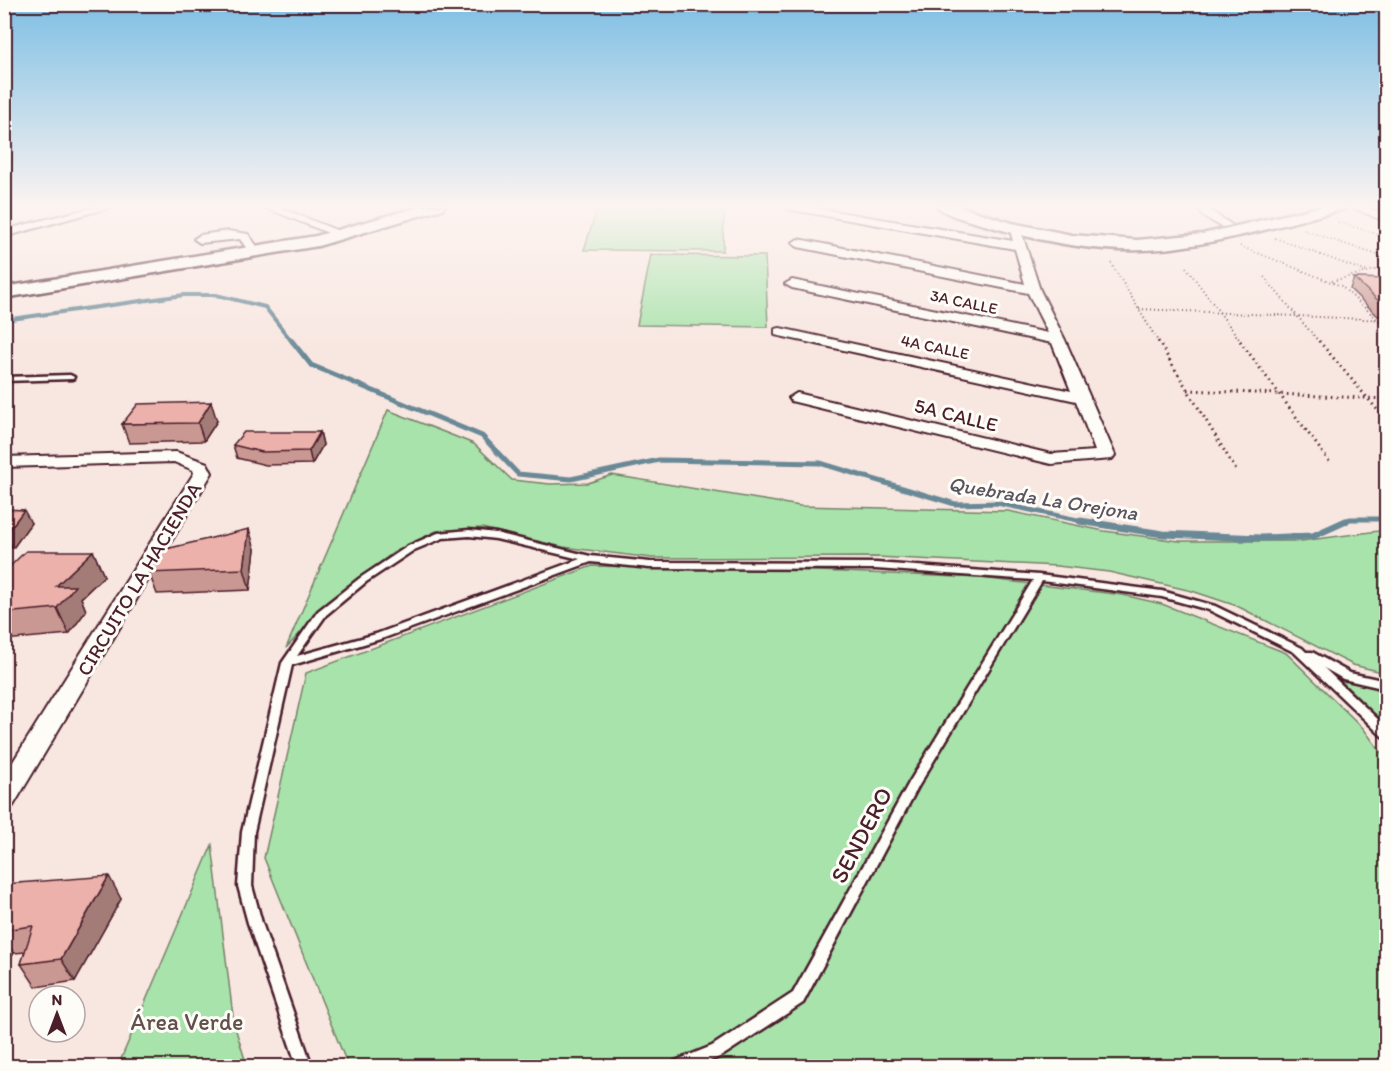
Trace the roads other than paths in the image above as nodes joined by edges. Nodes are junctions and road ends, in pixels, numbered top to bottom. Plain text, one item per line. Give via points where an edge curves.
1 (208, 256) edge
2 (228, 256) edge
3 (863, 256) edge
4 (1023, 256) edge
5 (792, 284) dead end
6 (4, 288) edge
7 (1033, 290) junction
8 (4, 293) edge
9 (780, 332) dead end
10 (1058, 340) junction
11 (70, 377) dead end
12 (4, 379) edge
13 (797, 398) dead end
14 (1082, 398) junction
15 (4, 462) edge
16 (590, 559) junction
17 (1039, 578) junction
18 (1298, 650) junction
19 (287, 663) junction
20 (1386, 685) edge
21 (1386, 734) edge
22 (4, 799) edge
23 (304, 1066) edge
24 (680, 1066) edge

1 - 6 main road
2 - 8 main road
3 - 7 street
4 - 7 street
5 - 10 street, 3A CALLE
7 - 10 street
9 - 14 street, 4A CALLE
10 - 14 street
11 - 12 lane
13 - 14 street, 5A CALLE via 1051,459 1106,455
15 - 22 street, CIRCUITO LA HACIENDA via 176,457 201,467 203,473
16 - 17 lane via 650,565 876,566
16 - 19 lane via 380,636
16 - 19 lane via 496,536 441,535 411,548 322,613
17 - 18 lane via 1162,594 1212,608
17 - 24 lane, SENDERO via 914,784 798,998 717,1051
18 - 20 lane via 1347,676
18 - 21 lane
19 - 23 lane via 248,832 245,886

